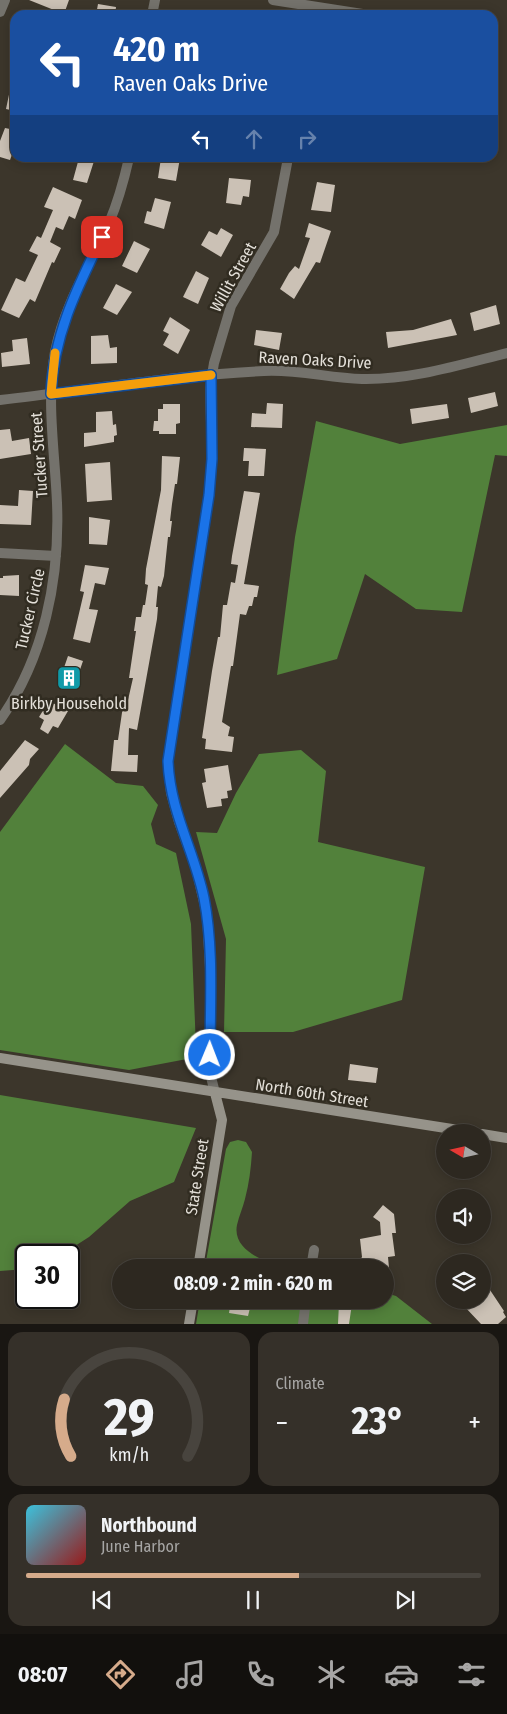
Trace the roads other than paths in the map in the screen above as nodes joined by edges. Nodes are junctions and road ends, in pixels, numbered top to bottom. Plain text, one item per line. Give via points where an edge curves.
1 (5, 0) edge
2 (273, 0) edge
3 (311, 10) edge
4 (0, 12) edge
5 (128, 162) edge
6 (287, 162) edge
7 (507, 353) edge
8 (211, 375) junction
9 (51, 394) junction
10 (0, 400) edge
11 (0, 553) edge
12 (56, 556) junction
13 (0, 720) edge
14 (0, 1058) edge
15 (215, 1093) junction
16 (436, 1127) edge
17 (491, 1135) edge
18 (507, 1138) edge
19 (314, 1250) dead end
20 (199, 1259) edge
21 (312, 1259) edge
22 (192, 1309) edge
23 (305, 1309) edge
24 (189, 1324) edge
25 (303, 1324) edge

1 - 4 street
2 - 3 street
5 - 9 street, Tucker Street via 109,222 64,319 55,351
6 - 8 street, Willit Street via 274,232 231,306
7 - 8 street, Raven Oaks Drive via 394,378 325,377 267,371
8 - 9 street, Raven Oaks Drive
8 - 15 street, Willit Street via 209,495 168,761 171,793 196,868 207,915 211,986 210,1073
9 - 10 street, Raven Oaks Drive
9 - 12 street, Tucker Street via 57,504
11 - 12 street
12 - 13 street, Tucker Circle via 38,649 23,683
14 - 15 main road, North 60th Street
15 - 16 main road, North 60th Street
15 - 20 main road, State Street via 222,1120
17 - 18 main road
19 - 21 street
22 - 24 main road
23 - 25 street

